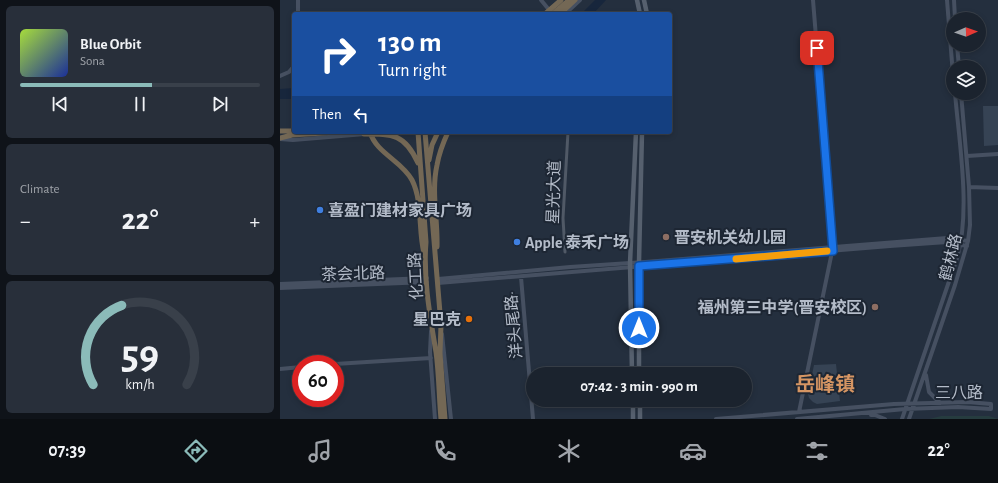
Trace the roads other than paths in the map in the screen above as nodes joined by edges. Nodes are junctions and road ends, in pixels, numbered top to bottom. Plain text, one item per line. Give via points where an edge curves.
1 (298, 0) edge
2 (541, 0) edge
3 (561, 0) edge
4 (569, 0) edge
5 (575, 0) edge
6 (580, 0) edge
7 (637, 0) edge
8 (644, 0) edge
9 (813, 0) edge
10 (947, 0) edge
11 (954, 0) edge
12 (298, 12) edge
13 (548, 12) edge
14 (550, 12) edge
15 (551, 12) edge
16 (562, 12) edge
17 (567, 12) edge
18 (640, 12) edge
19 (647, 12) edge
20 (955, 12) edge
21 (952, 60) edge
22 (292, 68) edge
23 (280, 76) edge
24 (955, 100) edge
25 (962, 100) edge
26 (280, 131) edge
27 (292, 131) edge
28 (308, 134) edge
29 (356, 134) edge
30 (368, 134) edge
31 (384, 134) edge
32 (418, 134) edge
33 (425, 134) edge
34 (437, 134) edge
35 (447, 134) edge
36 (568, 134) edge
37 (636, 134) edge
38 (642, 134) edge
39 (280, 139) edge
40 (998, 154) edge
41 (967, 156) junction
42 (420, 167) junction
43 (969, 187) junction
44 (998, 188) edge
45 (429, 189) junction
46 (962, 242) junction
47 (967, 244) junction
48 (833, 249) junction
49 (565, 252) dead end
50 (425, 258) junction
51 (436, 258) junction
52 (639, 264) junction
53 (630, 265) junction
54 (521, 277) junction
55 (427, 280) junction
56 (438, 281) junction
57 (280, 284) edge
58 (280, 288) edge
59 (441, 325) junction
60 (431, 326) junction
61 (431, 358) junction
62 (344, 363) edge
63 (632, 367) edge
64 (639, 367) edge
65 (292, 368) edge
66 (280, 369) edge
67 (926, 370) junction
68 (940, 403) junction
69 (907, 404) junction
70 (915, 404) junction
71 (633, 407) edge
72 (640, 407) edge
73 (905, 409) junction
74 (913, 409) junction
75 (799, 412) junction
76 (841, 415) junction
77 (434, 419) edge
78 (441, 419) edge
79 (445, 419) edge
80 (452, 419) edge
81 (533, 419) edge
82 (633, 419) edge
83 (640, 419) edge
84 (716, 419) edge
85 (796, 419) edge
86 (885, 419) edge
87 (902, 419) edge
88 (910, 419) edge

1 - 12 main road
2 - 13 main road
3 - 14 highway
4 - 15 highway
5 - 16 highway
6 - 17 main road
7 - 18 main road
8 - 19 main road
9 - 48 main road
10 - 21 main road
11 - 20 main road
22 - 23 main road
24 - 46 main road, 鹤林路 via 962,184
25 - 41 main road, 鹤林路
26 - 27 highway
28 - 39 highway
29 - 39 main road
30 - 50 highway via 399,164 411,180 417,198
31 - 42 highway via 399,138 412,149
32 - 42 highway, 化工路
33 - 45 highway, 化工路
34 - 45 highway via 429,157
35 - 51 highway via 436,166
36 - 49 street, 星光大道 via 563,218
37 - 53 main road
38 - 52 main road
40 - 41 main road
41 - 43 main road, 鹤林路
42 - 50 highway, 化工路
43 - 44 main road
43 - 47 main road, 鹤林路 via 970,225
45 - 51 highway, 化工路
46 - 47 main road
46 - 48 main road
46 - 69 main road, 鹤林路
47 - 67 main road, 鹤林路
48 - 52 main road
48 - 75 main road
50 - 55 highway, 化工路
51 - 56 highway, 化工路
52 - 53 main road
52 - 64 main road
53 - 54 main road
53 - 56 main road via 570,266
53 - 63 main road
54 - 56 main road
54 - 81 main road, 洋头尾路·
55 - 57 main road, 茶会北路
55 - 58 main road, 茶会北路
55 - 60 highway, 化工路
56 - 59 highway, 化工路
59 - 79 highway, 化工路 via 440,353
59 - 80 main road
60 - 61 main road
60 - 78 highway, 化工路 via 436,353
61 - 62 main road
61 - 77 main road
65 - 66 main road
67 - 68 main road via 927,390
67 - 70 main road, 鹤林路
68 - 70 main road, 三八路
68 - 74 main road, 三八路 via 991,404 991,409
69 - 70 main road, 三八路
69 - 73 main road, 鹤林路
69 - 75 main road, 三八路
70 - 74 main road, 鹤林路
71 - 82 main road
72 - 83 main road
73 - 74 main road
73 - 76 main road
73 - 87 main road, 鹤林路
74 - 88 main road, 鹤林路
75 - 84 main road, 三八路
76 - 85 main road
76 - 86 main road via 875,414

